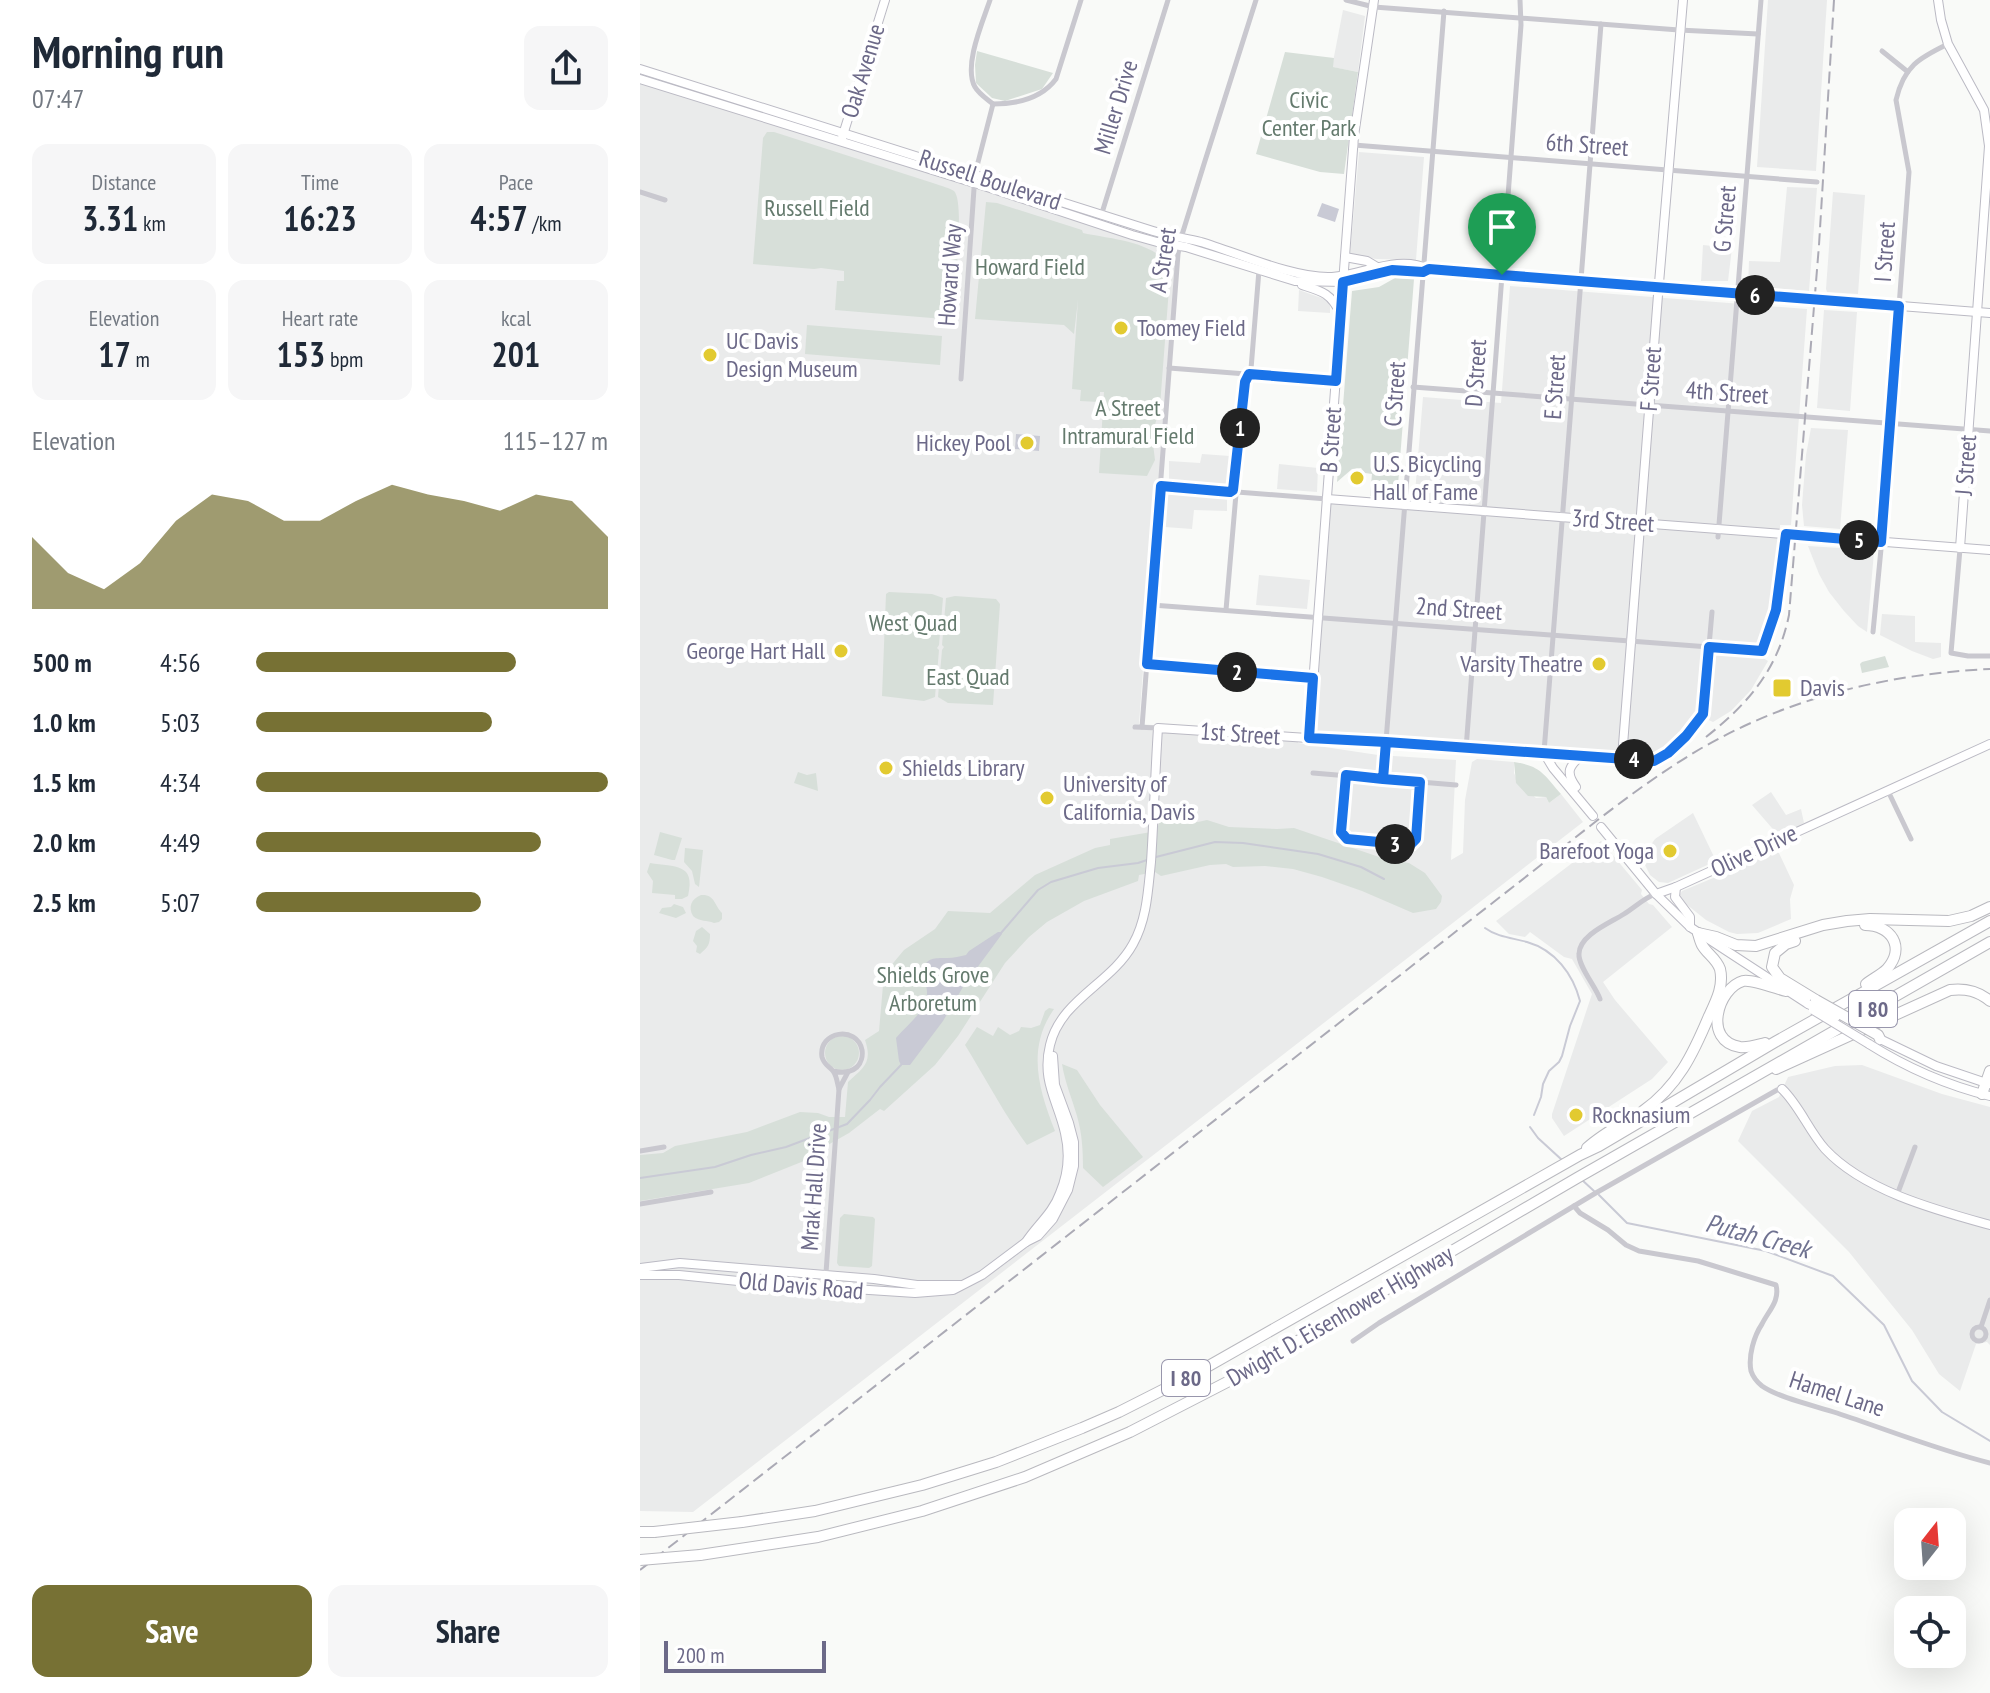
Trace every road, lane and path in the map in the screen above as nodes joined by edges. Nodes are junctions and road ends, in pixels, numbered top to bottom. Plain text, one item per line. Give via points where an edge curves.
1 (885, 0) edge
2 (990, 0) edge
3 (1081, 0) edge
4 (1168, 0) edge
5 (1256, 0) edge
6 (1346, 0) edge
7 (1520, 0) edge
8 (1683, 0) edge
9 (1761, 0) edge
10 (1938, 0) edge
11 (1374, 3) edge
12 (1444, 11) junction
13 (1521, 17) junction
14 (1601, 24) junction
15 (1679, 30) junction
16 (1758, 34) junction
17 (1948, 44) junction
18 (1882, 51) dead end
19 (640, 69) edge
20 (1908, 72) junction
21 (640, 79) edge
22 (993, 104) junction
23 (784, 115) junction
24 (762, 117) junction
25 (842, 138) junction
26 (1353, 145) junction
27 (1432, 151) junction
28 (1511, 157) junction
29 (1589, 163) junction
30 (1668, 170) junction
31 (1747, 176) junction
32 (975, 179) junction
33 (1817, 182) dead end
34 (640, 192) edge
35 (1988, 193) edge
36 (665, 200) dead end
37 (1100, 220) junction
38 (1181, 242) junction
39 (1345, 257) junction
40 (1261, 266) junction
41 (1377, 267) junction
42 (1425, 269) junction
43 (1502, 275) junction
44 (1343, 279) junction
45 (1295, 281) junction
46 (1581, 281) junction
47 (1658, 287) junction
48 (1737, 294) junction
49 (1899, 306) junction
50 (1978, 312) junction
51 (1990, 313) edge
52 (1341, 314) junction
53 (1169, 368) junction
54 (1249, 374) junction
55 (961, 379) dead end
56 (1336, 381) junction
57 (1413, 387) junction
58 (1493, 393) junction
59 (1573, 399) junction
60 (1649, 405) junction
61 (1728, 411) junction
62 (1890, 424) junction
63 (1968, 430) junction
64 (1990, 431) edge
65 (1161, 486) junction
66 (1234, 492) junction
67 (1327, 499) junction
68 (1404, 505) junction
69 (1483, 511) junction
70 (1562, 517) junction
71 (1640, 523) junction
72 (1718, 533) junction
73 (1786, 534) junction
74 (1881, 542) junction
75 (1960, 548) junction
76 (1990, 550) edge
77 (1152, 605) junction
78 (1226, 610) junction
79 (1712, 612) dead end
80 (1317, 617) junction
81 (1396, 623) junction
82 (1475, 628) junction
83 (1873, 632) dead end
84 (1554, 634) junction
85 (1631, 641) junction
86 (1709, 647) junction
87 (1990, 656) edge
88 (1147, 664) junction
89 (1313, 678) junction
90 (1135, 727) dead end
91 (1142, 727) junction
92 (1158, 728) junction
93 (1309, 738) junction
94 (1386, 742) junction
95 (1990, 744) edge
96 (1466, 749) junction
97 (1544, 753) junction
98 (1582, 755) junction
99 (1622, 758) junction
100 (1313, 773) dead end
101 (1346, 775) junction
102 (1383, 779) junction
103 (1420, 782) junction
104 (1456, 785) dead end
105 (1887, 790) junction
106 (1585, 806) junction
107 (1593, 816) dead end
108 (1601, 827) dead end
109 (1911, 839) dead end
110 (1676, 887) junction
111 (1656, 894) junction
112 (1990, 907) edge
113 (1990, 921) edge
114 (1694, 930) junction
115 (1990, 942) edge
116 (1786, 991) junction
117 (1600, 999) dead end
118 (1847, 1001) junction
119 (1990, 1001) edge
120 (1812, 1002) junction
121 (1880, 1039) joint
122 (1775, 1042) junction
123 (833, 1071) junction
124 (1990, 1071) edge
125 (848, 1072) junction
126 (1755, 1075) junction
127 (839, 1089) junction
128 (1782, 1089) joint
129 (1988, 1090) edge
130 (664, 1147) dead end
131 (1915, 1147) dead end
132 (640, 1151) edge
133 (1580, 1155) junction
134 (711, 1192) dead end
135 (1897, 1195) junction
136 (640, 1204) edge
137 (1574, 1206) junction
138 (1990, 1225) edge
139 (640, 1268) edge
140 (640, 1275) edge
141 (826, 1275) junction
142 (961, 1285) junction
143 (825, 1288) junction
144 (1990, 1300) edge
145 (1981, 1327) dead end
146 (1353, 1341) dead end
147 (1990, 1463) edge
148 (640, 1532) edge
149 (640, 1560) edge

1 - 25 street, Oak Avenue
2 - 22 street via 972,58 972,77
3 - 22 street via 1050,88 1014,104
4 - 37 street, Miller Drive
5 - 38 street, A Street
6 - 11 street
7 - 13 street, D Street
8 - 15 street, F Street
9 - 16 street, G Street
10 - 17 street, J Street
11 - 12 street
11 - 26 street, B Street
12 - 13 street
12 - 27 street, C Street
13 - 14 street
13 - 28 street, D Street
14 - 15 street
14 - 29 street, E Street
15 - 16 street
15 - 30 street, F Street
16 - 31 street, G Street
17 - 20 street via 1924,55
17 - 35 street, J Street via 1984,110
18 - 20 street
19 - 23 street, Russell Boulevard
20 - 49 street, I Street via 1896,100 1909,172
21 - 24 street, Russell Boulevard
22 - 32 street, Howard Way
23 - 24 street
23 - 25 street, Russell Boulevard
24 - 25 street, Russell Boulevard
25 - 32 street, Russell Boulevard
26 - 27 street, 6th Street
26 - 39 street, B Street
27 - 28 street, 6th Street
27 - 42 street, C Street
28 - 29 street, 6th Street
28 - 43 street, D Street
29 - 30 street, 6th Street
29 - 46 street, E Street
30 - 31 street, 6th Street
30 - 47 street, F Street
31 - 33 street, 6th Street
31 - 48 street, G Street
32 - 37 street, Russell Boulevard
32 - 55 street, Howard Way
34 - 36 street
35 - 50 street, J Street
37 - 38 street, Russell Boulevard
38 - 40 street, Russell Boulevard
38 - 53 street, A Street
39 - 41 street
39 - 44 street, B Street
40 - 44 street, Russell Boulevard
40 - 45 street, Russell Boulevard
40 - 54 street
41 - 42 street
41 - 44 street
42 - 43 street
42 - 44 street
42 - 57 street, C Street
43 - 46 street
43 - 58 street, D Street
44 - 45 street, Russell Boulevard
44 - 52 street, B Street
45 - 52 street via 1328,295
46 - 47 street
46 - 59 street, E Street
47 - 48 street
47 - 60 street, F Street
48 - 49 street
48 - 61 street, G Street
49 - 50 street
49 - 62 street, I Street
50 - 51 street
50 - 63 street, J Street
52 - 56 street, B Street
53 - 54 street
53 - 65 street, A Street
54 - 56 street
54 - 66 street
56 - 67 street, B Street
57 - 58 street, 4th Street
57 - 68 street, C Street
58 - 59 street, 4th Street
58 - 69 street, D Street
59 - 60 street, 4th Street
59 - 70 street, E Street
60 - 61 street, 4th Street
60 - 71 street, F Street
61 - 62 street, 4th Street
61 - 72 street, G Street
62 - 63 street, 4th Street
62 - 74 street, I Street
63 - 64 street, 4th Street
63 - 75 street, J Street
65 - 66 street, 3rd Street
65 - 77 street, A Street
66 - 67 street, 3rd Street
66 - 78 street
67 - 68 street, 3rd Street
67 - 80 street, B Street
68 - 69 street, 3rd Street
68 - 81 street, C Street
69 - 70 street, 3rd Street
69 - 82 street, D Street
70 - 71 street, 3rd Street
70 - 84 street, E Street
71 - 72 street, 3rd Street
71 - 85 street, F Street
72 - 73 street, 3rd Street
73 - 74 street, 3rd Street
73 - 86 street, 2nd Street via 1776,610 1762,651
74 - 75 street, 3rd Street
74 - 83 street, I Street
75 - 76 street, 3rd Street
75 - 87 street, J Street via 1951,653
77 - 78 street, 2nd Street
77 - 88 street, A Street
78 - 80 street, 2nd Street
79 - 86 street
80 - 81 street, 2nd Street
80 - 89 street, B Street
81 - 82 street, 2nd Street
81 - 94 street, C Street
82 - 84 street, 2nd Street
82 - 96 street, D Street
84 - 85 street, 2nd Street
84 - 97 street, E Street
85 - 86 street, 2nd Street
85 - 99 street, F Street
86 - 99 street, 1st Street via 1703,714 1686,736 1663,758
88 - 89 street
88 - 91 street, A Street
89 - 93 street, B Street
90 - 91 street, 1st Street
91 - 92 street, 1st Street
92 - 93 street, 1st Street
92 - 142 street, Old Davis Road via 1152,847 1141,925 1118,965 1076,1001 1052,1038 1049,1086 1067,1142 1066,1173 1055,1205 1026,1242
93 - 94 street, 1st Street
94 - 96 street, 1st Street
94 - 102 street, C Street
95 - 105 street, Olive Drive
96 - 97 street, 1st Street
97 - 98 street, 1st Street
97 - 106 street
98 - 99 street, 1st Street
98 - 106 street via 1569,772
100 - 101 street
101 - 102 street
101 - 103 street via 1342,834 1389,844 1414,843
102 - 103 street
103 - 104 street
105 - 109 street
105 - 110 street, Olive Drive
106 - 107 street
108 - 111 street
110 - 111 street, Olive Drive
110 - 114 street via 1675,897
111 - 114 street
111 - 117 street, Olive Drive via 1604,925 1581,946 1580,962
112 - 114 highway via 1949,921 1847,921 1756,946 1736,945
113 - 118 highway, Dwight D. Eisenhower Highway / I 80
114 - 116 street
114 - 133 highway via 1719,966 1721,981 1691,1058 1645,1109
115 - 126 highway, Dwight D. Eisenhower Highway / I 80
116 - 120 street
116 - 122 highway via 1740,982 1729,990 1717,1021 1722,1038 1731,1044
118 - 120 highway via 1892,960 1894,941 1881,927 1822,932 1778,950 1772,962 1777,975
118 - 122 highway, Dwight D. Eisenhower Highway / I 80
119 - 126 highway via 1975,991 1950,990
120 - 121 highway, bridge
120 - 129 street, bridge via 1809,1008 1887,1056 1926,1075
121 - 129 street
122 - 133 highway, Dwight D. Eisenhower Highway / I 80
123 - 125 street
123 - 125 street via 824,1061 823,1047 840,1033 859,1042 862,1055
123 - 127 street, Mrak Hall Drive
124 - 129 highway
125 - 127 street, Mrak Hall Drive
126 - 149 highway, Dwight D. Eisenhower Highway / I 80, bridge via 1208,1392 1085,1452 999,1487 818,1537
127 - 141 street, Mrak Hall Drive
128 - 135 street via 1825,1149 1850,1172
128 - 137 street
130 - 132 street
131 - 135 street
133 - 148 highway, Dwight D. Eisenhower Highway / I 80, bridge via 1198,1372 1082,1428 996,1462 815,1511
134 - 136 street
135 - 138 street
137 - 146 street
137 - 147 street, Hamel Lane via 1639,1251 1698,1261 1776,1285 1776,1300 1752,1349 1751,1370 1760,1385
139 - 141 street, Old Davis Road via 680,1263
140 - 143 street, Old Davis Road
141 - 142 street, Old Davis Road
141 - 143 street, Mrak Hall Drive
142 - 143 street, Old Davis Road via 915,1293
144 - 145 street

